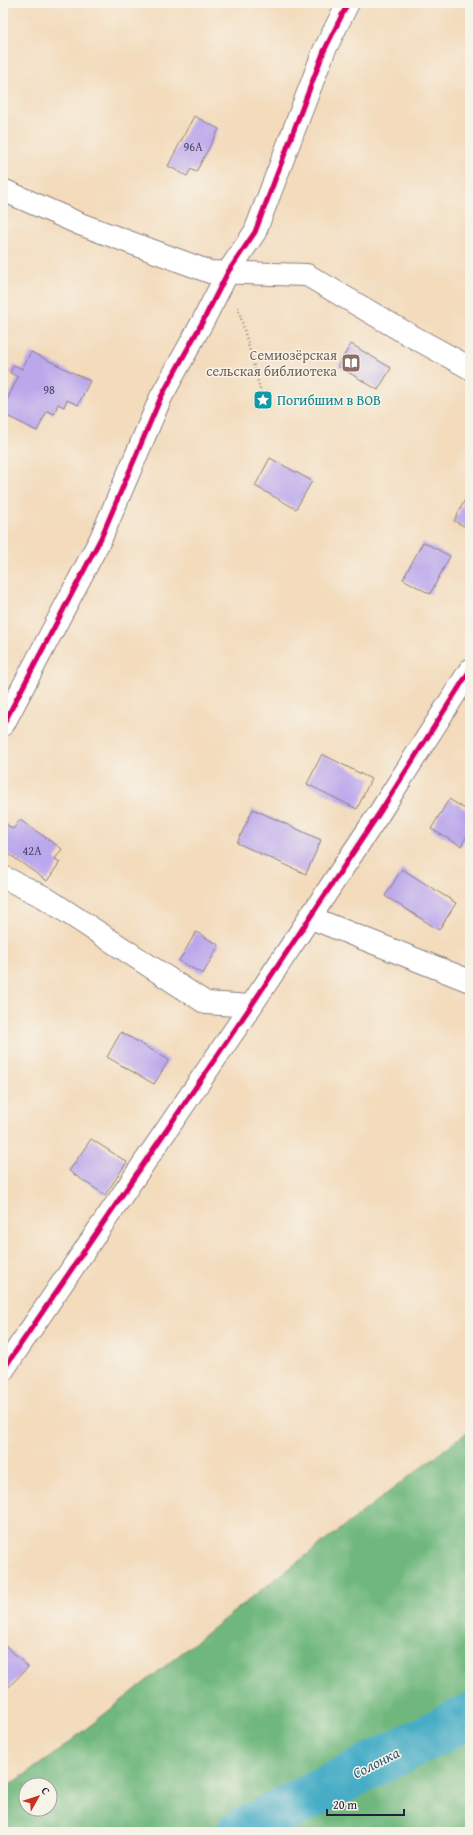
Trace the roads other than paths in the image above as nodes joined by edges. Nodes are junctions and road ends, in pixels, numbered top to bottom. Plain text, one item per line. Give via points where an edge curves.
1 (348, 3) edge
2 (3, 190) edge
3 (228, 272) junction
4 (470, 368) edge
5 (470, 670) edge
6 (3, 725) edge
7 (3, 877) edge
8 (309, 917) junction
9 (470, 981) edge
10 (251, 1006) junction
11 (3, 1370) edge

1 - 3 street via 324,51 255,232
2 - 3 street via 80,224 210,272
3 - 4 street via 307,275
3 - 6 street via 161,397 101,538
5 - 8 street via 380,812
7 - 10 street via 44,898 206,1003
8 - 9 street
8 - 10 street
10 - 11 street

